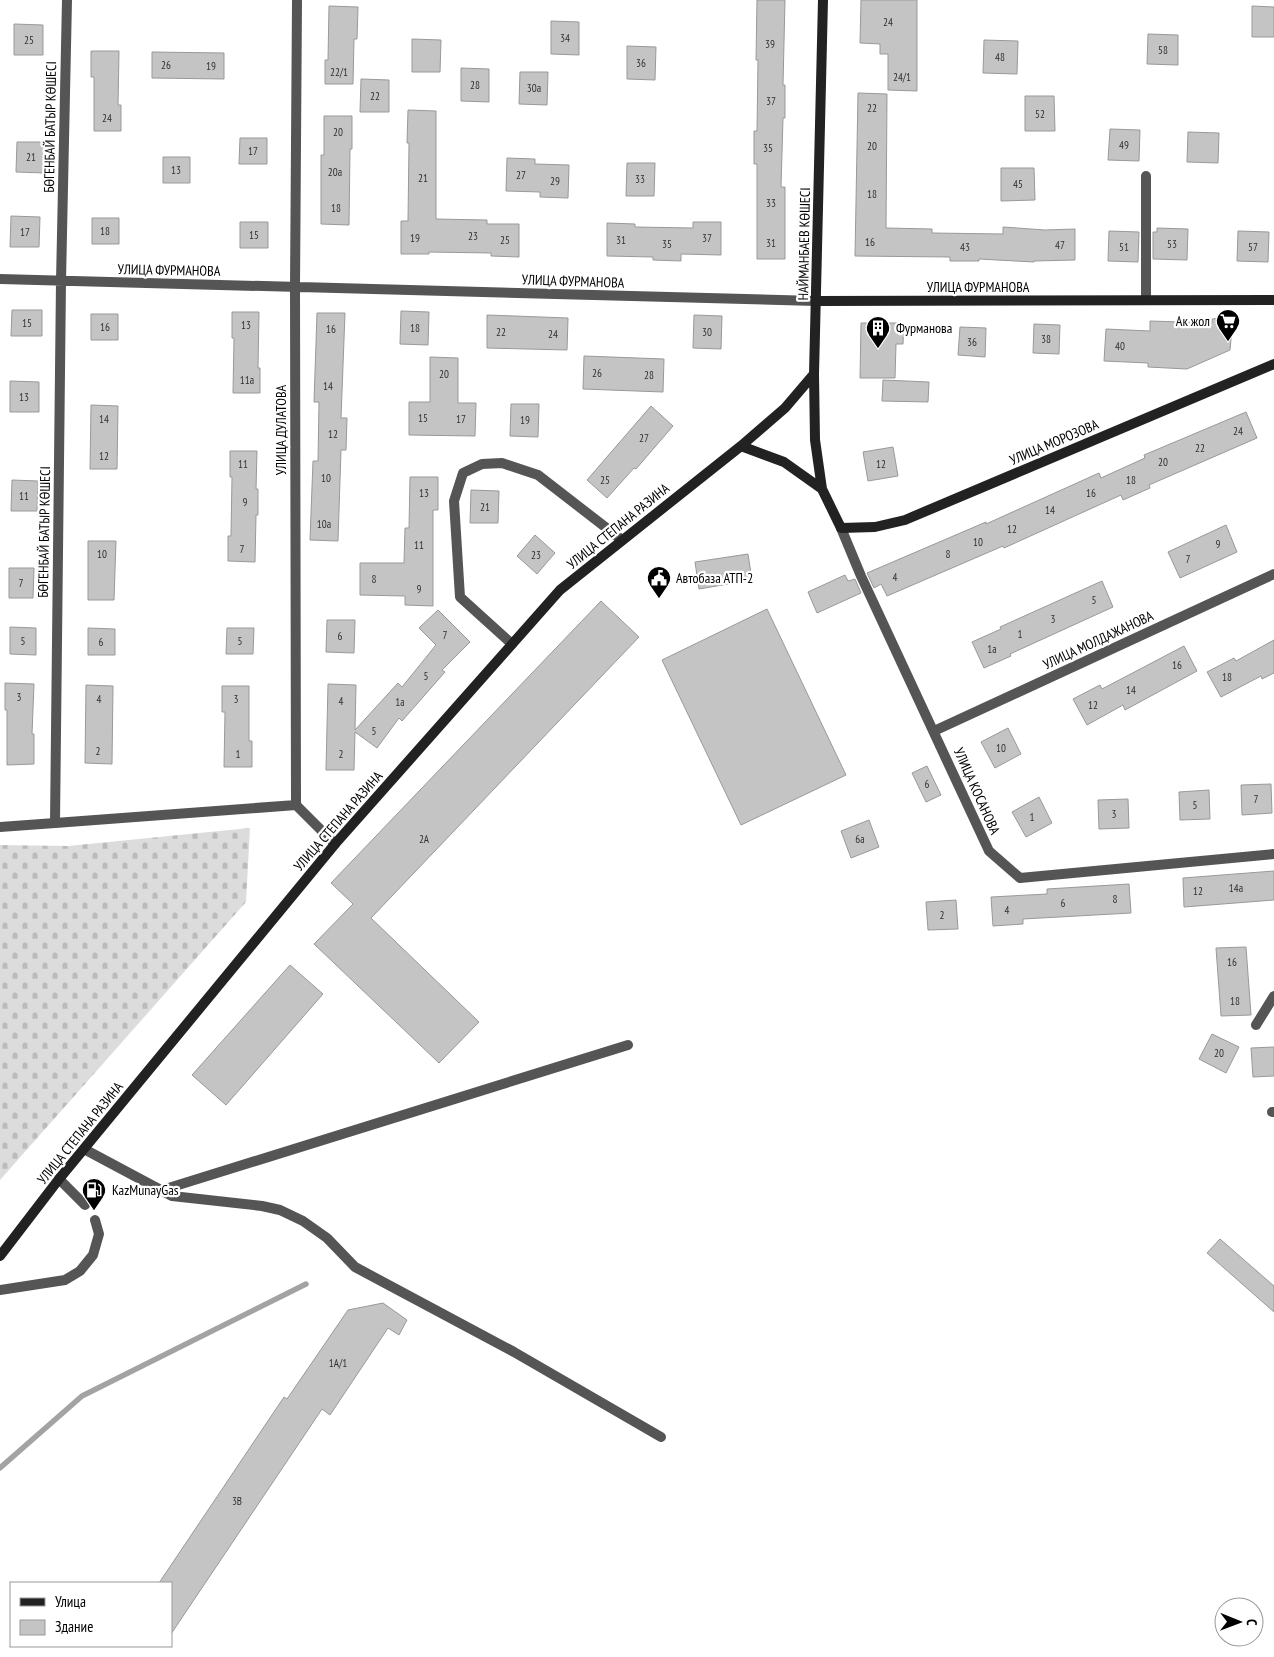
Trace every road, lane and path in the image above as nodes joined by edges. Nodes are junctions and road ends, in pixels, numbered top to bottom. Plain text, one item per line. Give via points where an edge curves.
1 (67, 0) edge
2 (297, 0) edge
3 (823, 0) edge
4 (1146, 176) dead end
5 (0, 279) edge
6 (61, 281) junction
7 (294, 287) junction
8 (1146, 300) junction
9 (1274, 300) edge
10 (816, 301) junction
11 (1274, 364) edge
12 (814, 374) junction
13 (741, 446) junction
14 (822, 489) junction
15 (841, 528) junction
16 (622, 540) junction
17 (1274, 574) edge
18 (512, 644) junction
19 (934, 731) junction
20 (296, 805) junction
21 (55, 823) junction
22 (0, 827) edge
23 (335, 844) junction
24 (1274, 854) edge
25 (1274, 996) edge
26 (1256, 1024) dead end
27 (628, 1045) dead end
28 (84, 1149) junction
29 (60, 1179) junction
30 (159, 1191) junction
31 (85, 1205) dead end
32 (95, 1220) dead end
33 (0, 1256) edge
34 (0, 1290) edge
35 (661, 1437) dead end

1 - 6 street, БӨГЕНБАЙ БАТЫР КӨШЕСІ
2 - 7 street, УЛИЦА ДУЛАТОВА
3 - 10 main road, НАЙМАНБАЕВ КӨШЕСІ
4 - 8 street
5 - 6 street, УЛИЦА ФУРМАНОВА
6 - 7 street, УЛИЦА ФУРМАНОВА
6 - 21 street, БӨГЕНБАЙ БАТЫР КӨШЕСІ
7 - 10 street, УЛИЦА ФУРМАНОВА
7 - 20 street, УЛИЦА ДУЛАТОВА
8 - 9 main road, УЛИЦА ФУРМАНОВА
8 - 10 main road, УЛИЦА ФУРМАНОВА
10 - 12 main road, НАЙМАНБАЕВ КӨШЕСІ
11 - 15 main road, УЛИЦА МОРОЗОВА via 905,520 875,527
12 - 13 main road, УЛИЦА СТЕПАНА РАЗИНА via 785,408
12 - 14 main road, НАЙМАНБАЕВ КӨШЕСІ via 815,440
13 - 14 main road via 784,462
13 - 16 main road, УЛИЦА СТЕПАНА РАЗИНА
14 - 15 main road
15 - 19 street, УЛИЦА КОСАНОВА
16 - 18 main road, УЛИЦА СТЕПАНА РАЗИНА via 560,590
16 - 18 street via 538,475 502,463 482,464 463,473 454,501 460,597
17 - 19 street, УЛИЦА МОЛДАЖАНОВА
18 - 23 main road, УЛИЦА СТЕПАНА РАЗИНА
19 - 24 street, УЛИЦА КОСАНОВА via 989,851 1020,878
20 - 21 street
20 - 23 street
21 - 22 street
23 - 28 main road, УЛИЦА СТЕПАНА РАЗИНА
25 - 26 street
27 - 30 street
28 - 29 main road, УЛИЦА СТЕПАНА РАЗИНА
28 - 30 street
29 - 31 street
29 - 33 main road, УЛИЦА СТЕПАНА РАЗИНА
30 - 35 street via 172,1196 262,1206 303,1221 327,1238 355,1267 514,1352
32 - 34 street via 99,1234 93,1255 80,1271 65,1280

